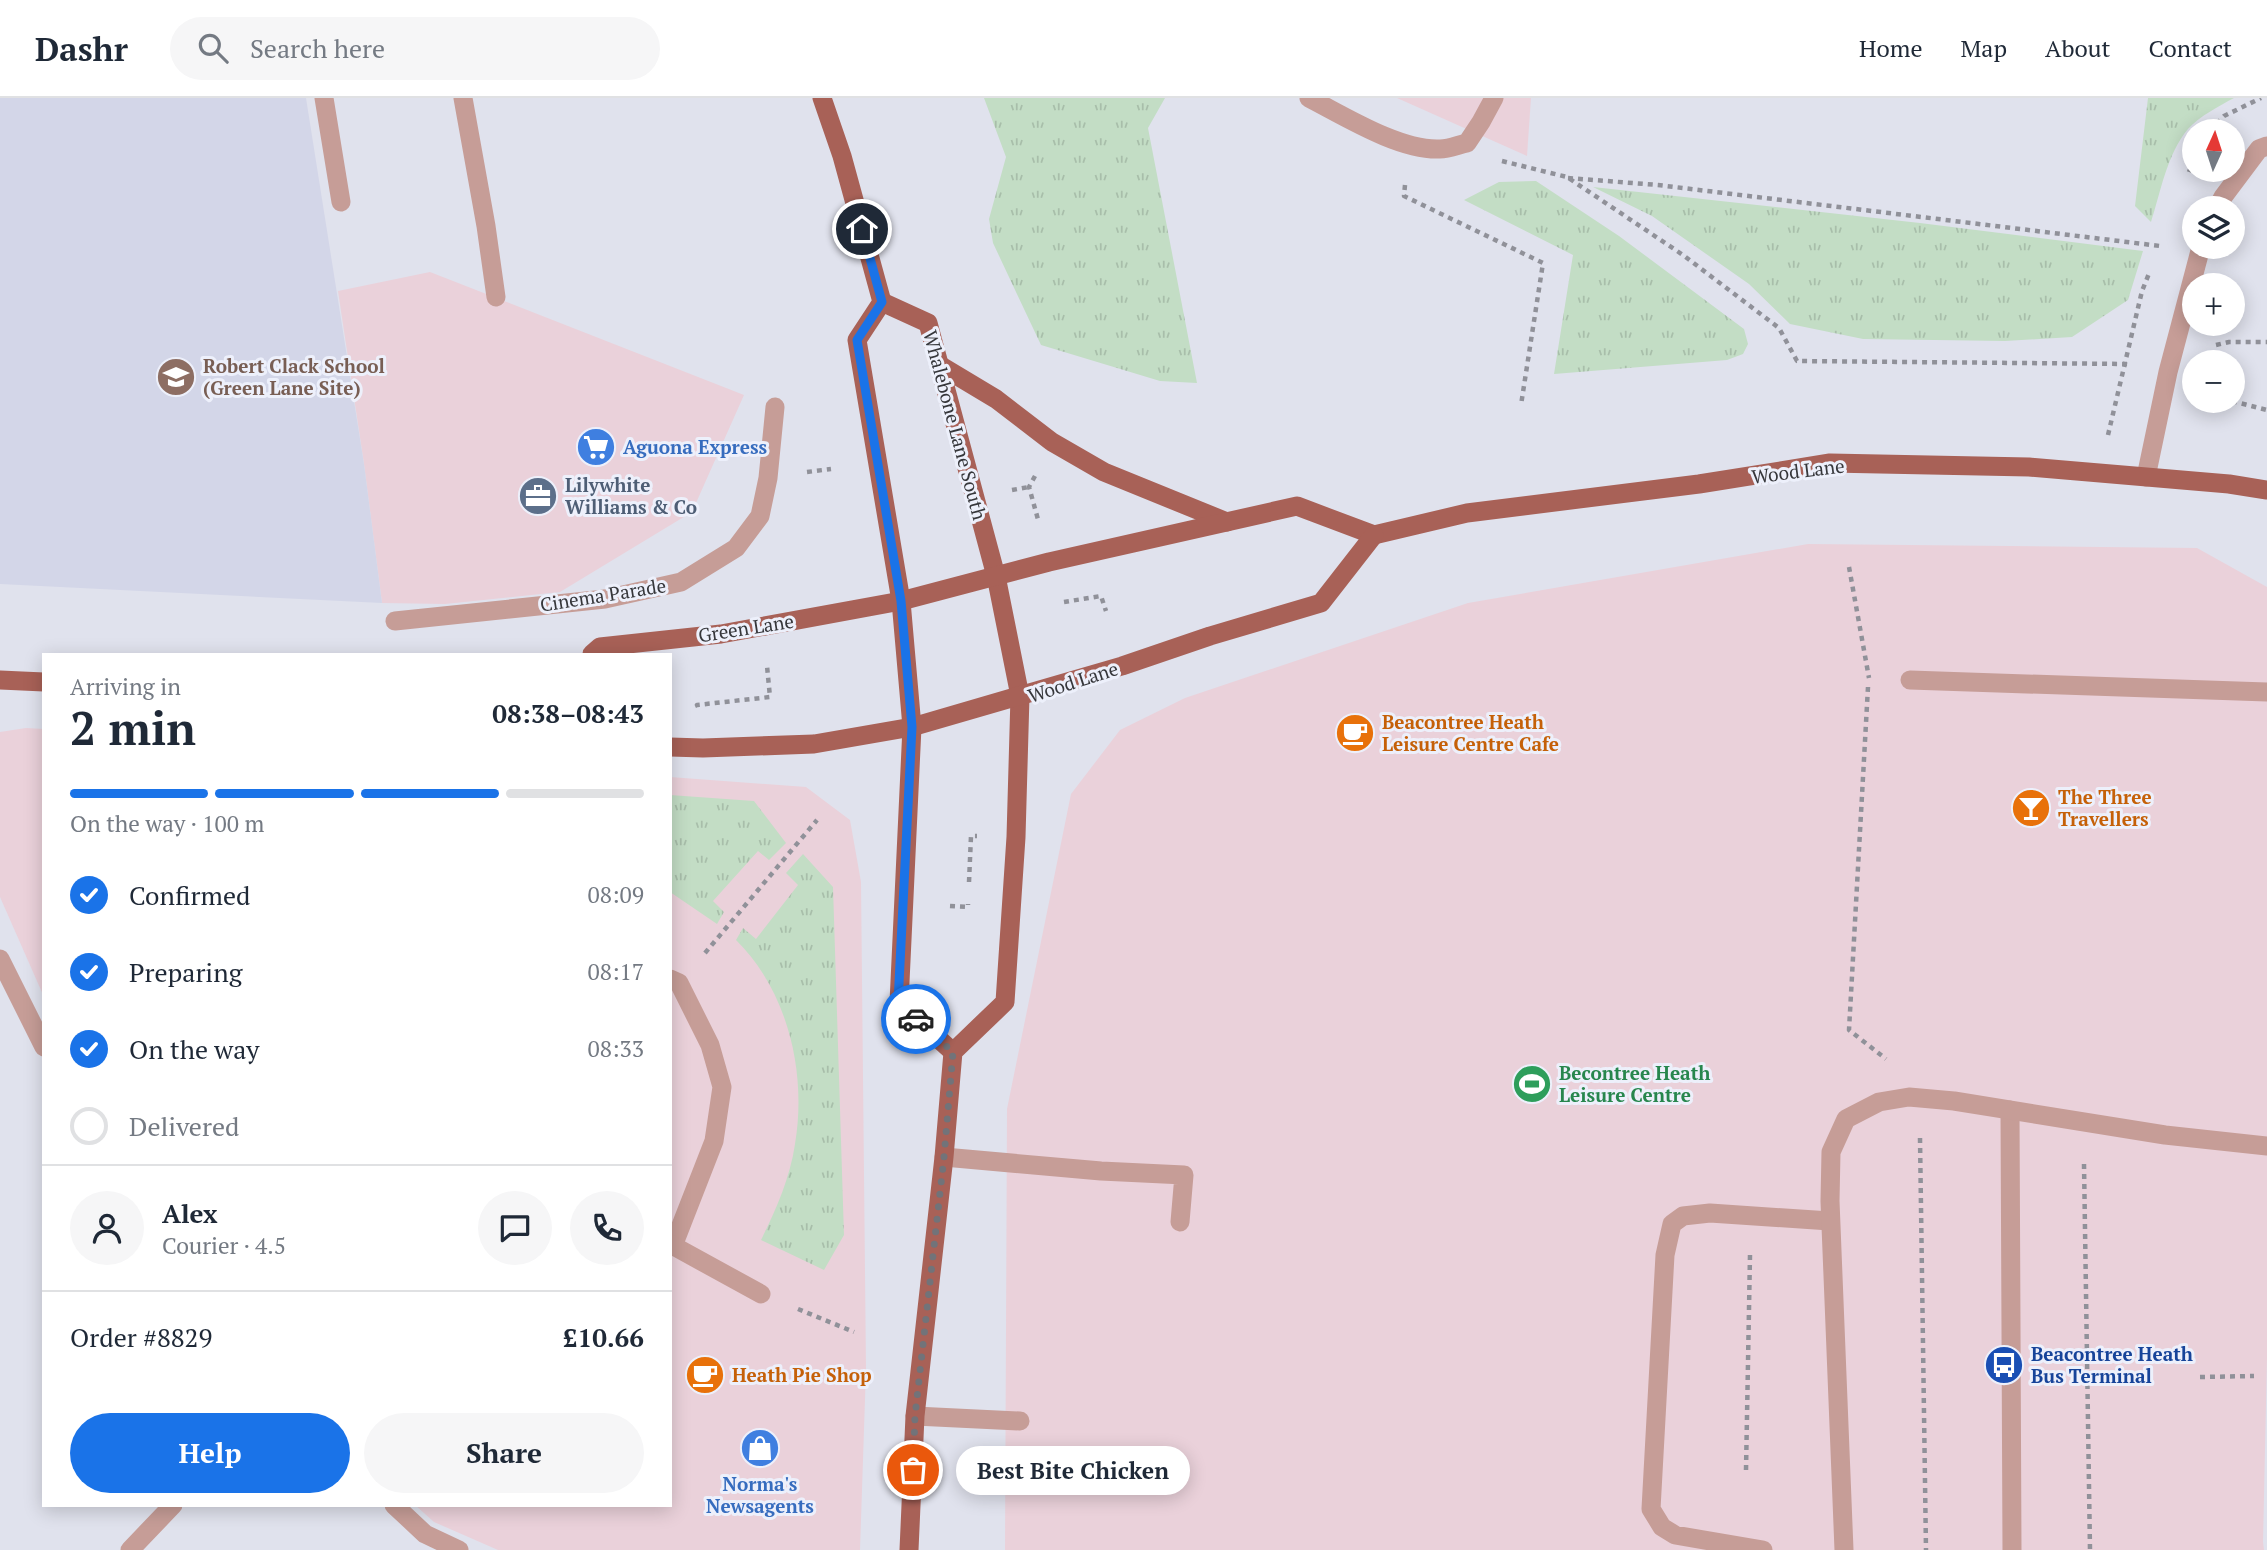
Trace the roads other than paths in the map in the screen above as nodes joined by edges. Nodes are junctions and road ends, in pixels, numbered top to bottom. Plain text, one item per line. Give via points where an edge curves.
1 (324, 98) edge
2 (463, 98) edge
3 (822, 98) edge
4 (1308, 98) edge
5 (1494, 98) edge
6 (2267, 146) edge
7 (2224, 196) edge
8 (341, 202) dead end
9 (2198, 259) edge
10 (496, 297) dead end
11 (882, 302) junction
12 (941, 366) junction
13 (775, 407) dead end
14 (2146, 477) junction
15 (2267, 490) edge
16 (1227, 522) junction
17 (1374, 535) junction
18 (996, 576) junction
19 (901, 601) junction
20 (395, 621) dead end
21 (593, 653) edge
22 (0, 680) edge
23 (1910, 680) dead end
24 (42, 682) edge
25 (2267, 692) edge
26 (1020, 696) junction
27 (912, 727) junction
28 (672, 747) edge
29 (0, 959) edge
30 (674, 981) edge
31 (42, 1043) edge
32 (953, 1052) junction
33 (2010, 1110) junction
34 (2267, 1146) edge
35 (944, 1157) junction
36 (1830, 1221) junction
37 (1180, 1222) dead end
38 (672, 1245) edge
39 (761, 1294) road end
40 (915, 1416) junction
41 (1020, 1421) dead end
42 (171, 1507) edge
43 (396, 1507) edge
44 (130, 1550) edge
45 (459, 1550) edge
46 (909, 1550) edge
47 (1763, 1550) edge
48 (1843, 1550) edge
49 (2012, 1550) edge

1 - 8 street
2 - 10 street
3 - 11 main road
4 - 5 street via 1410,146 1440,149 1467,143
6 - 7 street via 2259,149
9 - 14 street
11 - 12 main road, Whalebone Lane South via 928,323
11 - 19 main road via 857,340
12 - 16 main road via 1104,472
12 - 18 main road, Whalebone Lane South
13 - 20 street, Cinema Parade via 760,516 736,548 681,582 605,599
14 - 15 main road, Wood Lane
14 - 17 main road, Wood Lane via 2029,467 1830,463 1467,513
16 - 17 main road via 1297,506
16 - 18 main road
17 - 26 main road, Wood Lane via 1321,603
18 - 19 main road, Green Lane
18 - 26 main road, Whalebone Lane South
19 - 21 main road, Green Lane via 721,634 600,648
19 - 27 main road
22 - 24 main road
23 - 25 street
26 - 27 main road
26 - 32 main road, Wood Lane via 1005,1002
27 - 28 main road via 814,744
27 - 32 main road via 898,1003
29 - 31 street
30 - 38 street via 710,1045 722,1087 714,1141
32 - 35 main road
33 - 34 street
33 - 36 street via 1909,1097 1879,1102 1846,1119 1831,1152
33 - 49 street
35 - 37 street via 1184,1175
35 - 40 main road
36 - 47 street via 1710,1213 1683,1216 1672,1224 1665,1255 1651,1509 1662,1527 1675,1535
36 - 48 street
38 - 39 street
40 - 41 street
40 - 46 main road
42 - 44 street
43 - 45 street via 425,1534

